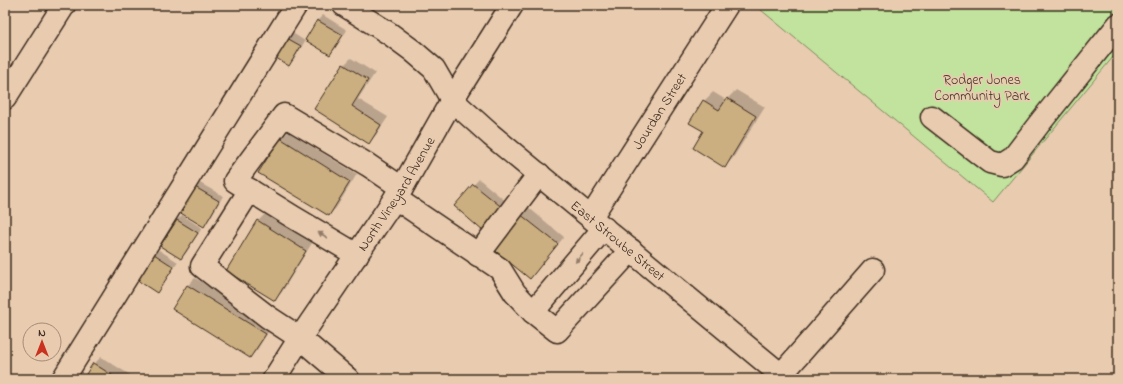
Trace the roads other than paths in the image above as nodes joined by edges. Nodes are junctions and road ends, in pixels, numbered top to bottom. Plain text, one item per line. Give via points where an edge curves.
1 (64, 5) edge
2 (296, 5) edge
3 (512, 5) edge
4 (727, 5) edge
5 (346, 6) edge
6 (1118, 25) edge
7 (5, 98) edge
8 (452, 100) junction
9 (932, 117) dead end
10 (539, 174) junction
11 (250, 190) junction
12 (399, 193) junction
13 (597, 222) junction
14 (631, 250) junction
15 (357, 255) junction
16 (478, 255) junction
17 (873, 270) dead end
18 (533, 312) junction
19 (300, 338) junction
20 (783, 377) edge
21 (63, 379) edge
22 (274, 379) edge
23 (348, 379) edge

1 - 7 street
2 - 21 street
3 - 8 street, North Vineyard Avenue
4 - 13 street, Jourdan Street
5 - 8 street, East Stroube Street via 390,34 434,69
6 - 9 street via 1013,158 1002,165 990,162
8 - 10 street, East Stroube Street
8 - 12 street, North Vineyard Avenue
10 - 13 street, East Stroube Street
10 - 16 street
11 - 12 street via 235,181 284,115 368,165
15 -> 11 street
11 - 19 street via 202,266 268,317
12 - 15 street, North Vineyard Avenue
12 - 16 street
13 - 14 street, East Stroube Street
13 -> 18 street, Jourdan Street
14 - 18 street via 558,331
14 - 20 street, East Stroube Street
15 - 19 street, North Vineyard Avenue
16 - 18 street via 500,269 515,293
17 - 20 street
19 - 22 street, North Vineyard Avenue
19 - 23 street

